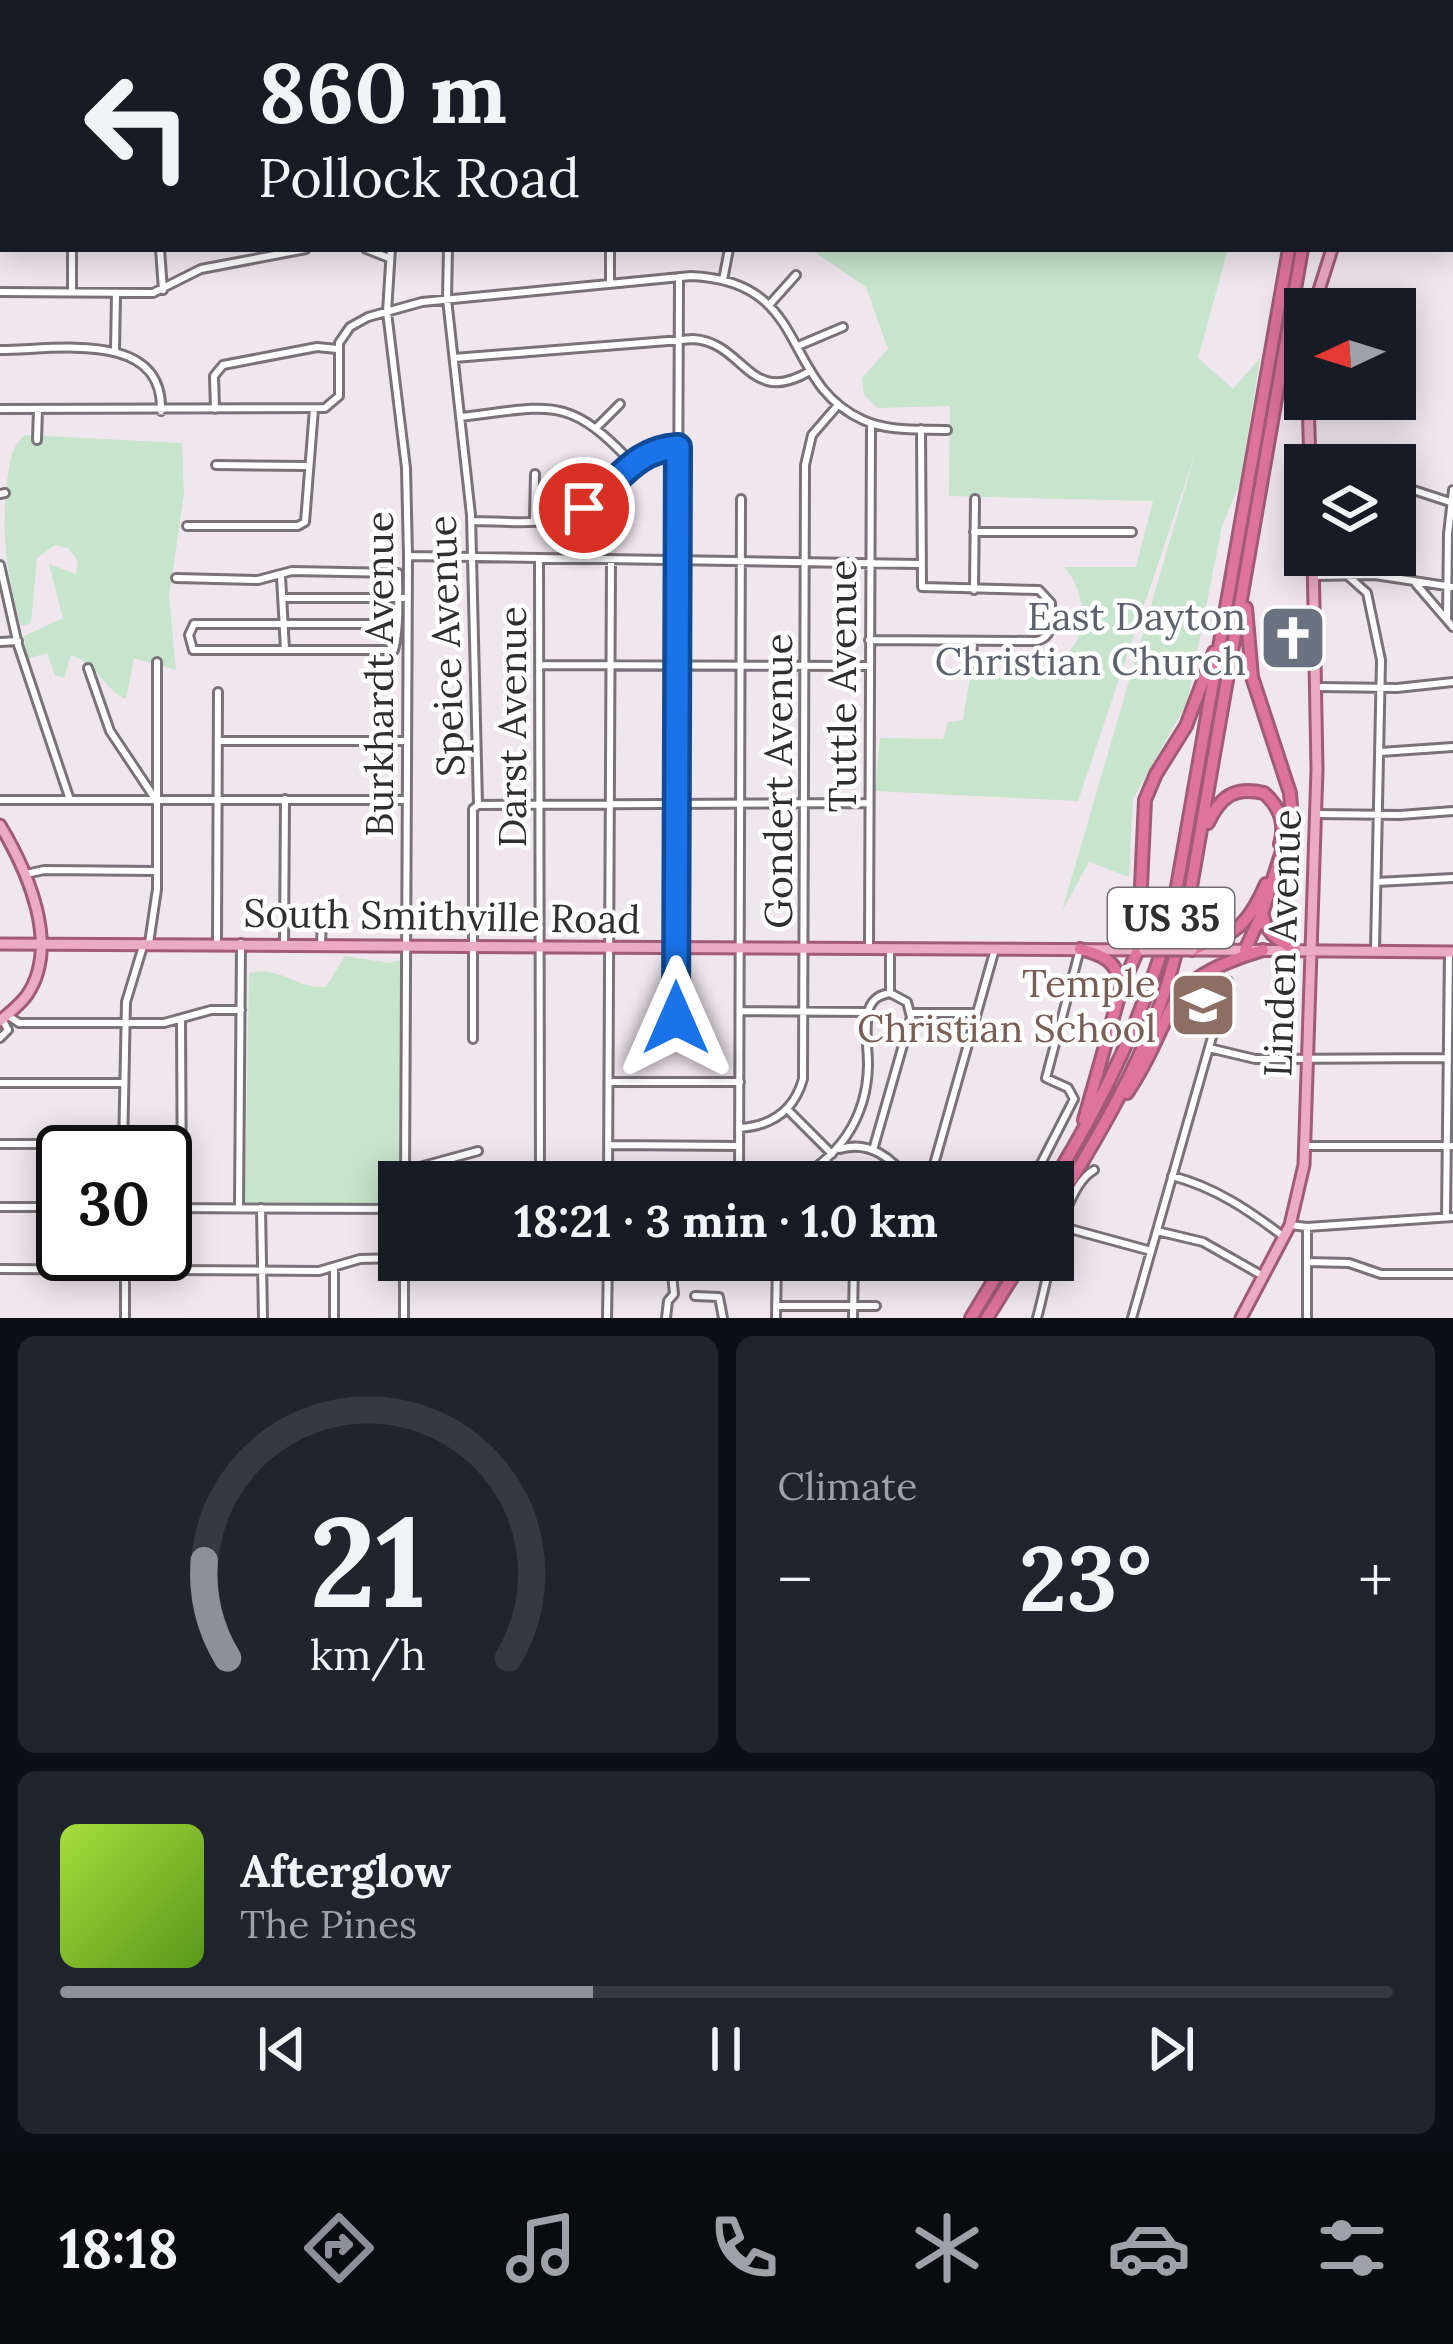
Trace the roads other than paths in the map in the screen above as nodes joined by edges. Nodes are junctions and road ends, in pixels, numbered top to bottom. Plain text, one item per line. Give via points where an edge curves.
1 (72, 252) edge
2 (160, 252) edge
3 (448, 252) edge
4 (610, 252) edge
5 (728, 252) edge
6 (1288, 252) edge
7 (1301, 252) edge
8 (1331, 252) edge
9 (257, 253) edge
10 (390, 254) edge
11 (796, 275) dead end
12 (679, 277) junction
13 (723, 280) junction
14 (610, 284) junction
15 (1320, 288) edge
16 (163, 290) junction
17 (0, 292) edge
18 (72, 292) junction
19 (116, 293) junction
20 (447, 299) junction
21 (770, 304) junction
22 (387, 312) junction
23 (843, 328) dead end
24 (679, 340) junction
25 (798, 346) junction
26 (337, 349) junction
27 (0, 350) edge
28 (115, 351) junction
29 (453, 358) junction
30 (810, 371) junction
31 (620, 404) dead end
32 (838, 405) junction
33 (0, 409) edge
34 (214, 409) junction
35 (314, 409) junction
36 (38, 410) junction
37 (161, 411) junction
38 (460, 417) junction
39 (871, 424) junction
40 (597, 427) junction
41 (921, 429) junction
42 (947, 430) dead end
43 (38, 440) dead end
44 (678, 447) junction
45 (632, 463) junction
46 (216, 465) dead end
47 (307, 466) junction
48 (535, 474) dead end
49 (1416, 489) edge
50 (1453, 490) edge
51 (741, 499) dead end
52 (975, 499) dead end
53 (1452, 503) edge
54 (472, 521) junction
55 (534, 521) junction
56 (187, 526) dead end
57 (974, 532) junction
58 (1132, 532) dead end
59 (408, 556) junction
60 (1249, 556) junction
61 (473, 558) junction
62 (538, 560) junction
63 (611, 561) junction
64 (677, 562) junction
65 (741, 562) junction
66 (805, 563) junction
67 (868, 563) junction
68 (919, 564) junction
69 (0, 565) edge
70 (281, 574) junction
71 (1314, 576) edge
72 (1348, 576) edge
73 (1375, 576) edge
74 (1381, 576) edge
75 (176, 578) dead end
76 (1414, 583) junction
77 (1450, 587) edge
78 (974, 590) junction
79 (1367, 592) junction
80 (396, 597) junction
81 (283, 598) junction
82 (408, 598) junction
83 (1450, 623) edge
84 (284, 624) junction
85 (397, 624) junction
86 (1225, 633) junction
87 (869, 640) junction
88 (17, 641) junction
89 (973, 641) junction
90 (0, 642) edge
91 (285, 650) junction
92 (157, 662) dead end
93 (677, 664) junction
94 (972, 664) dead end
95 (539, 665) junction
96 (611, 665) junction
97 (741, 665) junction
98 (805, 666) junction
99 (869, 666) junction
100 (88, 668) dead end
101 (1453, 682) edge
102 (1317, 687) junction
103 (1381, 688) junction
104 (218, 692) dead end
105 (407, 740) junction
106 (218, 741) junction
107 (1453, 747) edge
108 (1380, 752) junction
109 (218, 799) junction
110 (285, 799) junction
111 (0, 800) edge
112 (70, 800) junction
113 (156, 800) junction
114 (406, 800) junction
115 (868, 803) junction
116 (539, 805) junction
117 (611, 805) junction
118 (478, 806) junction
119 (676, 806) junction
120 (740, 806) junction
121 (805, 806) junction
122 (1453, 811) edge
123 (1316, 814) junction
124 (1378, 815) junction
125 (0, 825) edge
126 (1199, 849) junction
127 (157, 871) junction
128 (26, 874) junction
129 (1453, 878) edge
130 (1377, 882) junction
131 (1263, 911) junction
132 (327, 914) dead end
133 (146, 943) junction
134 (0, 944) edge
135 (39, 944) junction
136 (217, 944) junction
137 (242, 944) junction
138 (284, 945) junction
139 (321, 945) junction
140 (406, 946) junction
141 (473, 946) junction
142 (539, 946) junction
143 (676, 948) junction
144 (740, 948) junction
145 (805, 948) junction
146 (869, 948) junction
147 (890, 948) junction
148 (610, 949) junction
149 (995, 949) junction
150 (1080, 949) junction
151 (1141, 950) junction
152 (1192, 950) junction
153 (1245, 950) junction
154 (1263, 950) junction
155 (1295, 950) junction
156 (1311, 950) junction
157 (1375, 950) junction
158 (1451, 952) edge
159 (1228, 981) dead end
160 (1122, 986) junction
161 (890, 993) junction
162 (241, 1010) junction
163 (740, 1011) junction
164 (805, 1012) junction
165 (868, 1012) junction
166 (911, 1013) junction
167 (977, 1013) junction
168 (1451, 1017) edge
169 (3, 1018) edge
170 (181, 1020) junction
171 (125, 1022) junction
172 (676, 1029) dead end
173 (0, 1038) edge
174 (472, 1040) dead end
175 (1209, 1048) junction
176 (1448, 1058) junction
177 (1310, 1059) junction
178 (609, 1082) junction
179 (740, 1082) junction
180 (0, 1083) edge
181 (1450, 1083) edge
182 (124, 1084) junction
183 (788, 1109) junction
184 (123, 1125) edge
185 (182, 1125) edge
186 (740, 1128) junction
187 (0, 1144) edge
188 (36, 1145) edge
189 (609, 1145) junction
190 (739, 1146) junction
191 (1305, 1146) junction
192 (1450, 1146) edge
193 (873, 1150) junction
194 (1089, 1150) junction
195 (478, 1151) dead end
196 (832, 1155) junction
197 (1069, 1157) junction
198 (405, 1161) edge
199 (442, 1161) edge
200 (540, 1161) edge
201 (609, 1161) edge
202 (739, 1161) edge
203 (823, 1161) edge
204 (830, 1161) edge
205 (889, 1161) edge
206 (935, 1161) edge
207 (1042, 1161) edge
208 (1066, 1161) edge
209 (1094, 1170) dead end
210 (1074, 1175) edge
211 (1172, 1177) junction
212 (1074, 1190) edge
213 (0, 1207) edge
214 (36, 1207) edge
215 (192, 1208) edge
216 (239, 1208) junction
217 (261, 1208) junction
218 (378, 1209) edge
219 (1449, 1217) edge
220 (1290, 1225) junction
221 (1306, 1227) junction
222 (1074, 1230) edge
223 (1157, 1231) junction
224 (1284, 1237) junction
225 (1151, 1251) junction
226 (378, 1259) edge
227 (1307, 1262) junction
228 (0, 1269) edge
229 (36, 1269) edge
230 (192, 1270) edge
231 (334, 1270) junction
232 (261, 1271) junction
233 (1453, 1274) edge
234 (1264, 1276) junction
235 (125, 1281) edge
236 (403, 1281) edge
237 (608, 1281) edge
238 (673, 1281) edge
239 (777, 1281) edge
240 (854, 1281) edge
241 (993, 1281) edge
242 (1010, 1281) edge
243 (1048, 1281) edge
244 (695, 1295) dead end
245 (776, 1306) junction
246 (853, 1306) junction
247 (876, 1306) dead end
248 (125, 1318) edge
249 (263, 1318) edge
250 (334, 1318) edge
251 (404, 1318) edge
252 (607, 1318) edge
253 (667, 1318) edge
254 (723, 1318) edge
255 (776, 1318) edge
256 (853, 1318) edge
257 (971, 1318) edge
258 (987, 1318) edge
259 (1037, 1318) edge
260 (1132, 1318) edge
261 (1240, 1318) edge
262 (1307, 1318) edge

1 - 18 street
2 - 16 street
3 - 20 street, Speice Avenue
4 - 14 street
5 - 13 street
6 - 86 highway, US 35
7 - 60 highway, US 35
8 - 15 main road
9 - 16 street via 196,270
10 - 22 street, Burkhardt Avenue
11 - 21 street
12 - 13 street
12 - 14 street
12 - 24 street
13 - 21 street
14 - 20 street
16 - 19 street
17 - 18 street
18 - 19 street
19 - 28 street
20 - 22 street
20 - 29 street, Speice Avenue
21 - 25 street
22 - 26 street via 355,323
22 - 59 street, Burkhardt Avenue
23 - 25 street
24 - 29 street
24 - 30 street via 717,344 766,382
24 - 44 street
25 - 30 street
26 - 34 street via 223,365 214,376
26 - 35 street via 338,400
27 - 28 street
28 - 37 street via 149,369
29 - 38 street, Speice Avenue
30 - 32 street
31 - 40 street
32 - 39 street
32 - 66 street, Gondert Avenue via 807,448
33 - 36 street
34 - 35 street
34 - 37 street
35 - 47 street
36 - 37 street
36 - 43 street
38 - 40 street via 557,409
38 - 54 street, Speice Avenue
39 - 41 street
39 - 67 street, Tuttle Avenue
40 - 45 street
41 - 42 street
41 - 68 street
44 - 45 street
44 - 64 street
45 - 55 street via 584,508
46 - 47 street
47 - 56 street via 307,518 298,526
48 - 55 street
49 - 53 street
50 - 53 street
51 - 65 street
52 - 57 street
53 - 77 street
54 - 55 street
54 - 61 street, Speice Avenue
57 - 58 street
57 - 78 street
59 - 61 street
59 - 82 street, Burkhardt Avenue
60 - 126 highway, US 35
60 - 131 highway via 1252,677 1292,819
61 - 62 street
61 - 118 street, Speice Avenue
62 - 63 street
62 - 95 street, Darst Avenue
63 - 64 street
63 - 96 street
64 - 65 street
64 - 93 street
65 - 66 street
65 - 97 street
66 - 67 street
66 - 98 street, Gondert Avenue
67 - 68 street
67 - 87 street, Tuttle Avenue
68 - 78 street via 925,589
69 - 88 street
70 - 75 street
70 - 80 street via 398,573
70 - 81 street
71 - 102 main road, Linden Avenue
72 - 79 street
73 - 79 street
74 - 76 street
76 - 77 street
76 - 83 street
77 - 83 street
78 - 89 street via 1039,590 1051,614 1041,641
79 - 103 street
80 - 81 street
80 - 82 street
80 - 85 street
81 - 84 street
82 - 105 street, Burkhardt Avenue
84 - 85 street
84 - 91 street
84 - 91 street via 190,626 190,649
85 - 91 street via 394,650
86 - 151 highway via 1145,800
86 - 197 highway, US 35 via 1156,972 1116,1074
87 - 89 street
87 - 99 street, Tuttle Avenue
88 - 90 street
88 - 112 street
89 - 94 street
92 - 113 street
93 - 96 street
93 - 97 street
93 - 119 street
95 - 96 street
95 - 116 street, Darst Avenue
96 - 117 street
97 - 98 street
97 - 120 street
98 - 99 street
98 - 121 street, Gondert Avenue
99 - 115 street, Tuttle Avenue
100 - 113 street via 110,730
101 - 103 street
102 - 103 street
102 - 123 main road, Linden Avenue
103 - 108 street
104 - 106 street
105 - 106 street
105 - 114 street, Burkhardt Avenue
106 - 109 street
107 - 108 street
108 - 124 street
109 - 110 street
109 - 113 street
109 - 136 street
110 - 114 street
110 - 138 street
111 - 112 street
112 - 113 street
113 - 127 street
114 - 140 street, Burkhardt Avenue
115 - 121 street
115 - 146 street, Tuttle Avenue
116 - 117 street
116 - 118 street
116 - 142 street, Darst Avenue
117 - 119 street
117 - 148 street
118 - 141 street, Speice Avenue
119 - 120 street
119 - 143 street
120 - 121 street
120 - 144 street
121 - 145 street, Gondert Avenue
122 - 124 street
123 - 124 street
123 - 156 main road, Linden Avenue
124 - 130 street
125 - 128 main road
126 - 152 highway via 1228,793 1255,790 1275,803 1282,836 1249,920
126 - 194 highway, US 35 via 1167,986
127 - 128 street
127 - 133 street
128 - 135 main road
129 - 130 street
130 - 157 street
131 - 153 highway
131 - 155 highway via 1271,934
132 - 139 street
133 - 135 main road, South Smithville Road
133 - 136 main road, South Smithville Road
133 - 171 street
134 - 135 main road, South Smithville Road
135 - 169 main road via 34,982
136 - 137 main road, South Smithville Road
137 - 138 main road, South Smithville Road
137 - 162 street
138 - 139 main road, South Smithville Road
139 - 140 main road, South Smithville Road
140 - 141 main road, South Smithville Road
140 - 198 street, Burkhardt Avenue
141 - 142 main road, South Smithville Road
141 - 174 street, Speice Avenue
142 - 148 main road, South Smithville Road
142 - 200 street, Darst Avenue
143 - 144 main road, South Smithville Road
143 - 148 main road, South Smithville Road
143 - 172 street
144 - 145 main road, South Smithville Road
144 - 163 street
145 - 146 main road, South Smithville Road
145 - 164 street, Gondert Avenue
146 - 147 main road, South Smithville Road
147 - 149 main road, South Smithville Road
147 - 161 street
148 - 178 street
149 - 150 main road, South Smithville Road
149 - 167 street
150 - 151 main road, South Smithville Road
150 - 160 highway via 1110,960
150 - 207 street via 1046,1080 1074,1097
151 - 152 main road, South Smithville Road, bridge
151 - 160 highway
152 - 153 main road, South Smithville Road
153 - 154 main road, South Smithville Road
154 - 155 main road, South Smithville Road
154 - 194 highway via 1214,966 1182,988 1141,1072
155 - 156 main road, South Smithville Road
156 - 157 main road, South Smithville Road
156 - 177 main road, Linden Avenue
157 - 158 main road, South Smithville Road
158 - 168 street
159 - 175 street
160 - 197 highway
161 - 165 street
161 - 166 street
162 - 170 street
162 - 216 street
163 - 164 street
163 - 179 street
164 - 165 street
164 - 183 street, Gondert Avenue via 803,1079
165 - 196 street via 864,1097
166 - 167 street
166 - 193 street
167 - 206 street
168 - 176 street
169 - 171 street
169 - 173 street via 8,1033
170 - 171 street
170 - 185 street
171 - 182 street
175 - 177 street via 1249,1059
175 - 211 street
176 - 177 street
176 - 181 street
177 - 191 main road, Linden Avenue
178 - 179 street
178 - 189 street
179 - 186 street
180 - 182 street
181 - 192 street
182 - 184 street
183 - 186 street
183 - 196 street
186 - 190 street
187 - 188 street
189 - 190 street
189 - 201 street
190 - 202 street
191 - 192 street
191 - 220 main road, Linden Avenue
192 - 219 street
193 - 196 street via 851,1146
193 - 205 street
194 - 210 highway, US 35
195 - 199 street
196 - 203 street
196 - 204 street
197 - 208 highway, US 35
209 - 212 street
211 - 223 street
211 - 224 street via 1207,1187
213 - 214 street
215 - 216 street
216 - 217 street
217 - 218 street
217 - 232 street
219 - 221 street
220 - 221 street
220 - 224 main road, Linden Avenue
221 - 227 street
222 - 225 street
223 - 225 street
223 - 234 street via 1203,1242
224 - 234 main road, Linden Avenue
225 - 260 street
226 - 231 street
227 - 233 street
227 - 262 street
228 - 229 street
230 - 232 street
231 - 232 street
231 - 250 street
232 - 249 street
234 - 261 main road, Linden Avenue
235 - 248 street
236 - 251 street
237 - 252 street
238 - 253 street
239 - 245 street
240 - 246 street
241 - 257 highway
242 - 258 highway
243 - 259 street
244 - 254 street via 719,1297
245 - 246 street
245 - 255 street
246 - 247 street
246 - 256 street

